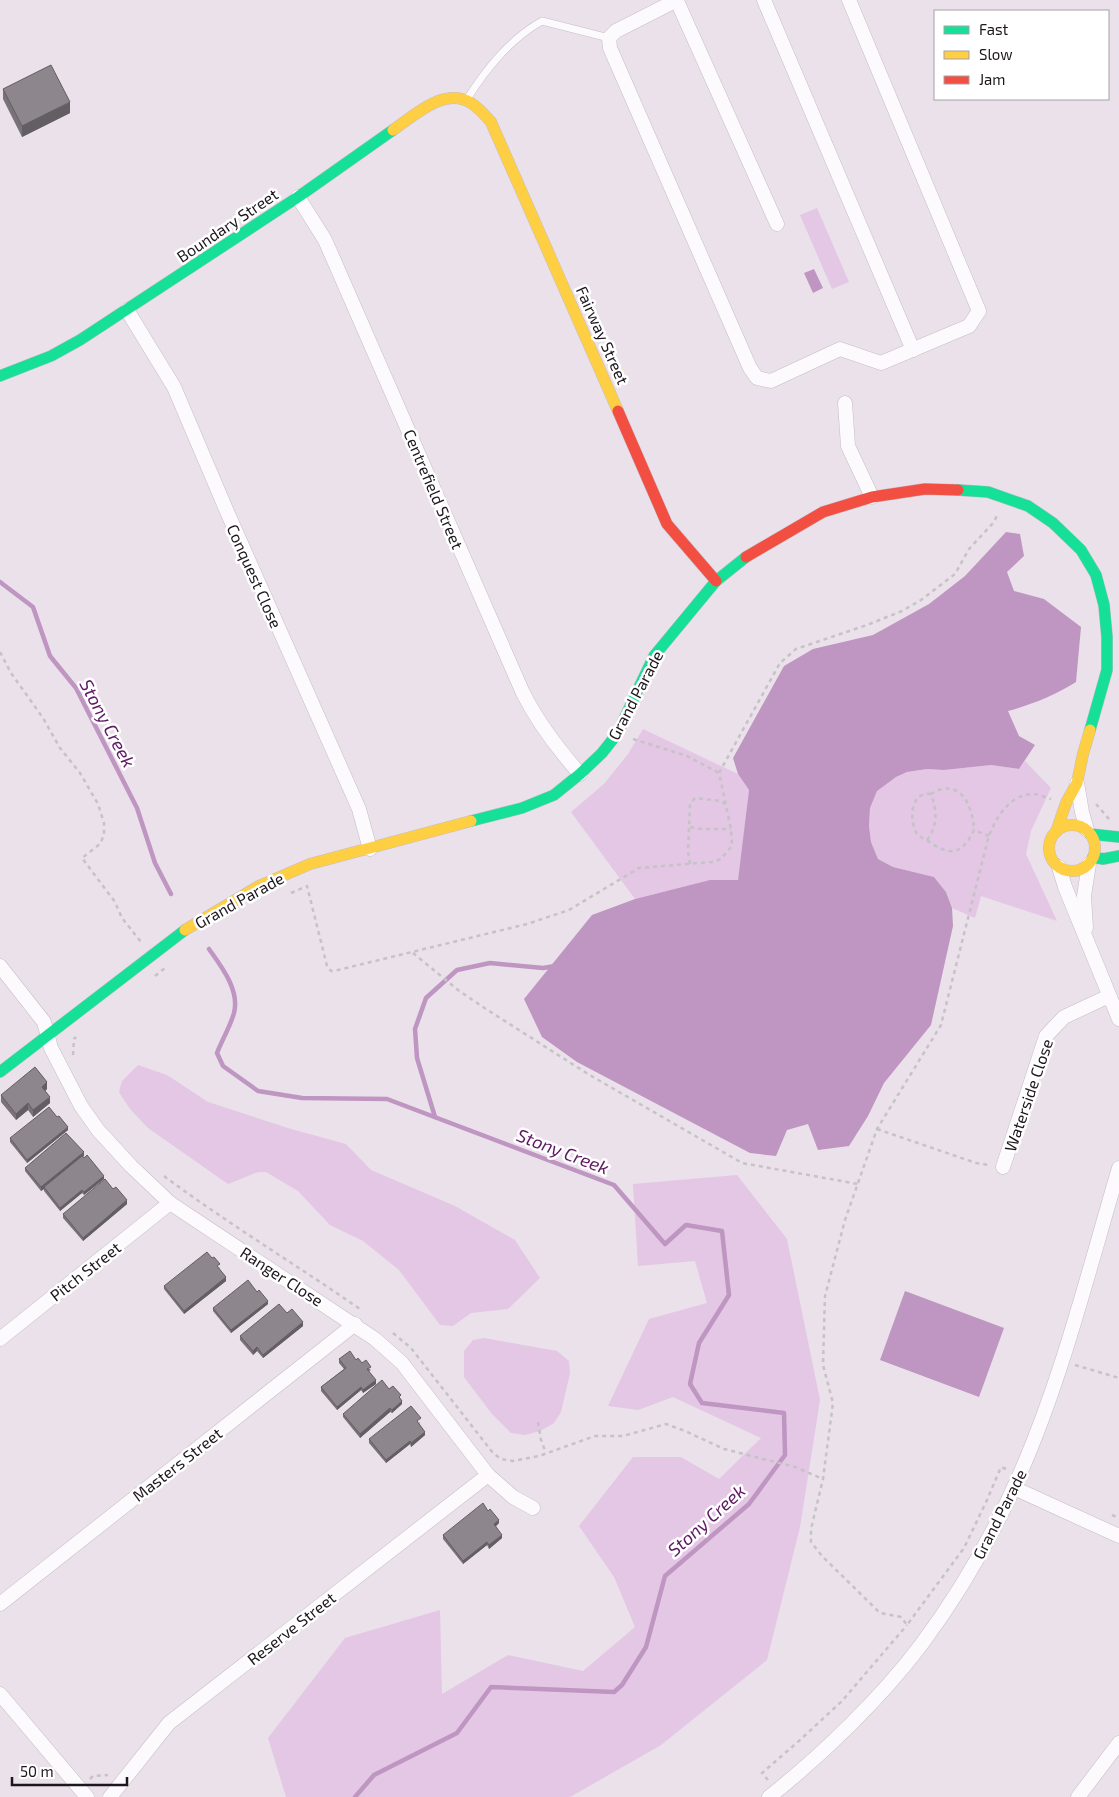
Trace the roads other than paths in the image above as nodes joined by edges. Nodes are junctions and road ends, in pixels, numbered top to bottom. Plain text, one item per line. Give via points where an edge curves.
1 (764, 0) edge
2 (849, 0) edge
3 (677, 1) edge
4 (609, 38) junction
5 (467, 99) junction
6 (298, 197) junction
7 (777, 224) dead end
8 (127, 310) junction
9 (913, 350) junction
10 (0, 376) edge
11 (845, 404) dead end
12 (872, 497) junction
13 (716, 581) junction
14 (580, 774) junction
15 (1077, 783) junction
16 (1056, 832) junction
17 (1089, 832) junction
18 (1119, 837) edge
19 (370, 849) junction
20 (1119, 856) edge
21 (1091, 861) junction
22 (1059, 866) junction
23 (1086, 936) junction
24 (0, 966) edge
25 (1109, 996) junction
26 (1119, 1019) edge
27 (47, 1034) junction
28 (0, 1072) edge
29 (1003, 1167) road end
30 (1119, 1168) edge
31 (170, 1203) junction
32 (355, 1324) junction
33 (0, 1339) edge
34 (488, 1475) junction
35 (1014, 1488) junction
36 (533, 1508) dead end
37 (1119, 1536) edge
38 (0, 1604) edge
39 (0, 1694) edge
40 (1119, 1743) edge
41 (87, 1797) edge
42 (110, 1797) edge
43 (769, 1797) edge
44 (1078, 1797) edge

1 - 9 street
2 - 9 street via 978,311 969,326
3 - 4 street via 616,31
3 - 7 street
4 - 5 lane via 542,21 525,31 490,66
4 - 9 street via 610,48 756,378 771,381 840,349 881,364
5 - 6 street, Boundary Street via 446,98 432,103
5 - 13 street, Fairway Street via 478,106 491,122 667,524
6 - 8 street, Boundary Street
6 - 14 street, Centrefield Street via 329,248 522,693 535,717
8 - 10 street, Boundary Street via 52,356
8 - 19 street, Conquest Close via 174,387 359,810
11 - 12 street via 848,446
12 - 13 street, Grand Parade via 823,512 744,557
12 - 15 street, Grand Parade via 925,489 988,492 1028,506 1081,550 1096,575 1104,605 1107,670
13 - 14 street, Grand Parade via 654,656 617,734
14 - 19 street, Grand Parade via 554,795 522,808
15 - 16 street, Grand Parade
15 - 17 street, Grand Parade
16 - 17 street via 1070,825
16 - 22 street via 1050,854
17 - 18 street
17 - 21 street via 1095,850
19 - 27 street, Grand Parade via 310,864 259,886 178,934
20 - 21 street
21 - 22 street via 1074,870
21 - 23 street via 1084,896
22 - 23 street
23 - 25 street
24 - 27 street, Ranger Close via 44,1022
25 - 26 street
25 - 29 street, Waterside Close via 1064,1016 1046,1036
27 - 28 street, Grand Parade
27 - 31 street, Ranger Close via 80,1106 131,1166
30 - 35 street, Grand Parade via 1062,1361
31 - 32 street, Ranger Close
31 - 33 street, Pitch Street
32 - 34 street, Ranger Close via 402,1363
32 - 38 street, Masters Street
34 - 36 street, Ranger Close via 513,1497
34 - 42 street, Reserve Street via 169,1723
35 - 37 street
35 - 43 street, Grand Parade via 973,1565 921,1644 849,1724
39 - 41 street
40 - 44 street

